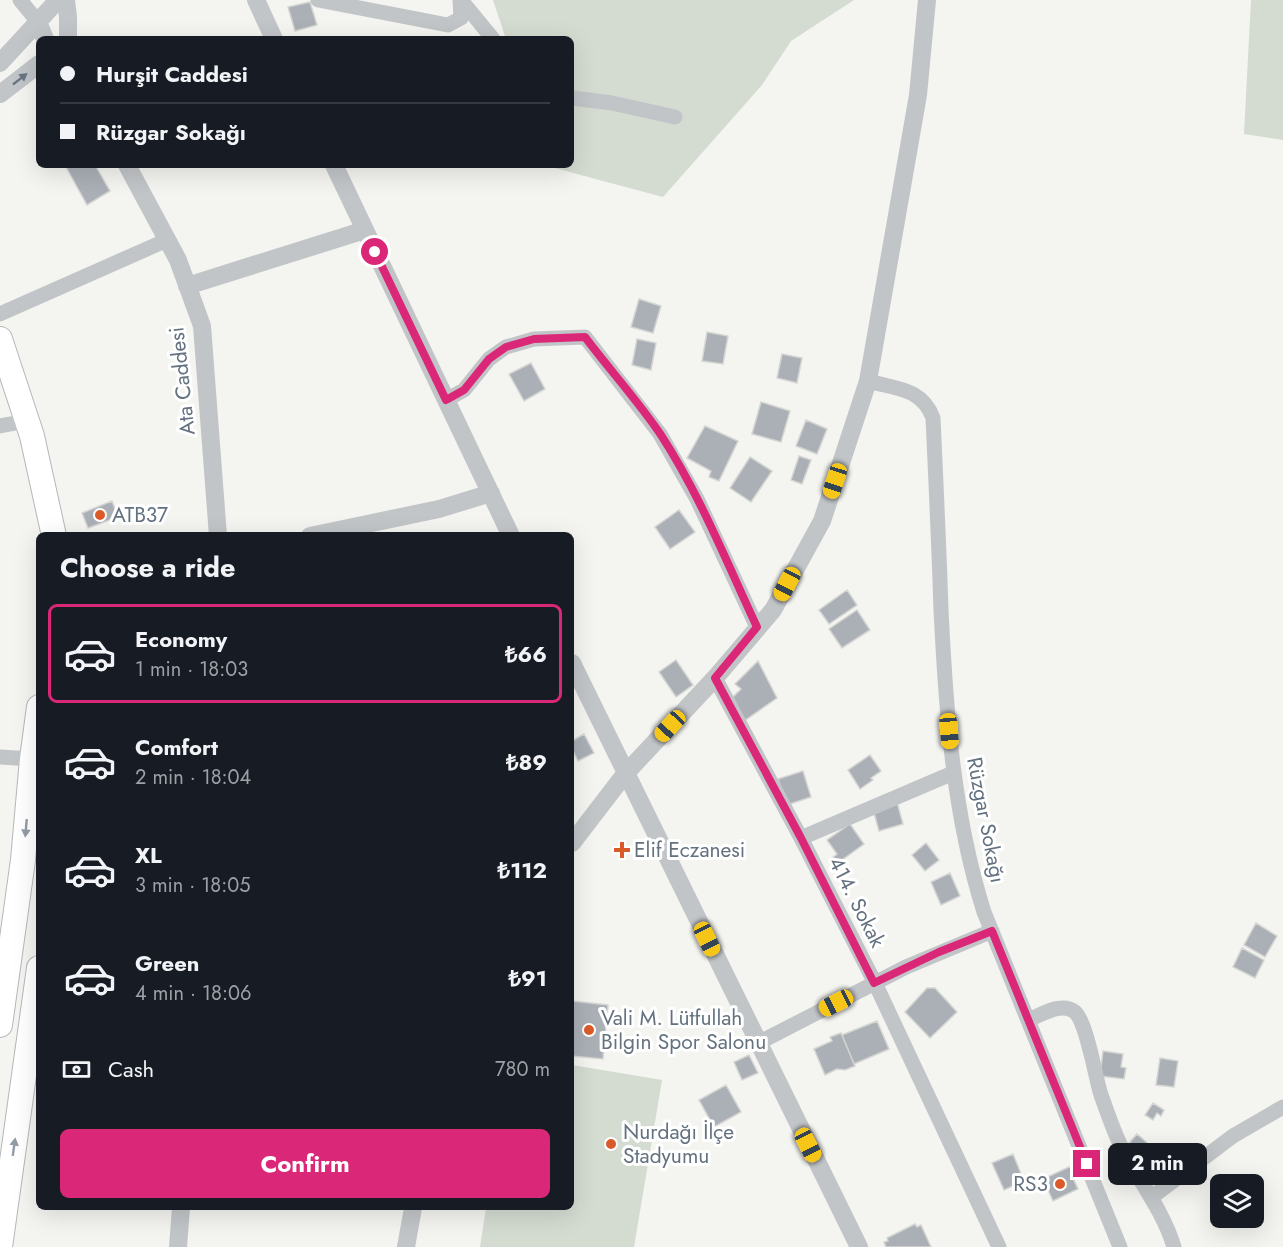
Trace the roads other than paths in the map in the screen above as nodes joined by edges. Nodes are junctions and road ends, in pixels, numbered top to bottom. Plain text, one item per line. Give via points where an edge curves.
1 (20, 0) edge
2 (58, 0) edge
3 (66, 0) edge
4 (256, 0) edge
5 (318, 0) edge
6 (461, 0) edge
7 (927, 0) edge
8 (461, 18) junction
9 (38, 22) junction
10 (480, 22) junction
11 (44, 36) edge
12 (68, 36) edge
13 (273, 36) edge
14 (491, 36) edge
15 (0, 63) edge
16 (36, 66) edge
17 (0, 94) edge
18 (574, 98) edge
19 (675, 117) dead end
20 (129, 168) edge
21 (335, 168) edge
22 (365, 230) junction
23 (167, 240) junction
24 (187, 286) junction
25 (0, 314) edge
26 (0, 339) edge
27 (868, 381) junction
28 (446, 400) junction
29 (0, 426) edge
30 (30, 429) junction
31 (490, 493) junction
32 (39, 532) edge
33 (53, 532) edge
34 (218, 532) edge
35 (329, 532) edge
36 (509, 532) edge
37 (757, 627) junction
38 (574, 667) edge
39 (715, 678) junction
40 (36, 729) edge
41 (0, 757) edge
42 (32, 759) junction
43 (953, 773) junction
44 (625, 774) junction
45 (801, 838) junction
46 (574, 840) edge
47 (992, 931) junction
48 (874, 983) junction
49 (36, 989) edge
50 (1028, 1020) junction
51 (0, 1025) edge
52 (758, 1043) junction
53 (1283, 1107) edge
54 (1152, 1197) junction
55 (181, 1210) edge
56 (413, 1210) edge
57 (1118, 1246) edge
58 (0, 1247) edge
59 (178, 1247) edge
60 (406, 1247) edge
61 (859, 1247) edge
62 (999, 1247) edge
63 (1174, 1247) edge

1 - 9 street
2 - 9 street
3 - 12 street
4 - 13 street
5 - 8 street via 448,25
6 - 8 street
6 - 10 street
7 - 27 street via 918,95
8 - 10 street
9 - 11 street
9 - 15 street
10 - 14 street
17 -> 16 street
18 - 19 street
20 - 23 street, Ata Caddesi
21 - 22 street
22 - 24 street
22 - 28 street
23 - 24 street, Ata Caddesi
23 - 25 street
24 - 34 street, Ata Caddesi via 202,326
26 - 30 highway
27 - 37 street via 822,521 773,610
27 - 43 street, Rüzgar Sokağı via 917,395 933,418 944,669
28 - 31 street
28 - 37 street via 464,390 489,359 506,347 534,339 585,337 660,434 697,499
29 - 30 street
30 - 32 highway
30 - 33 highway
31 - 35 street via 439,509
31 - 36 street
37 - 39 street
38 - 44 street
39 - 44 street
39 - 45 street, 414. Sokak
40 - 42 highway
41 - 42 street
42 -> 51 highway via 23,860
43 - 45 street
43 - 47 street, Rüzgar Sokağı via 968,855
44 - 46 street
44 - 52 street
45 - 48 street, 414. Sokak
47 - 48 street
47 - 50 street, Rüzgar Sokağı
48 - 52 street
48 - 62 street, 414. Sokak
58 -> 49 highway
50 - 54 street via 1066,1008 1080,1019 1094,1073 1120,1144
50 - 57 street, Rüzgar Sokağı
52 - 61 street
53 - 54 street via 1233,1136
54 - 63 street
55 - 59 street
56 - 60 street

